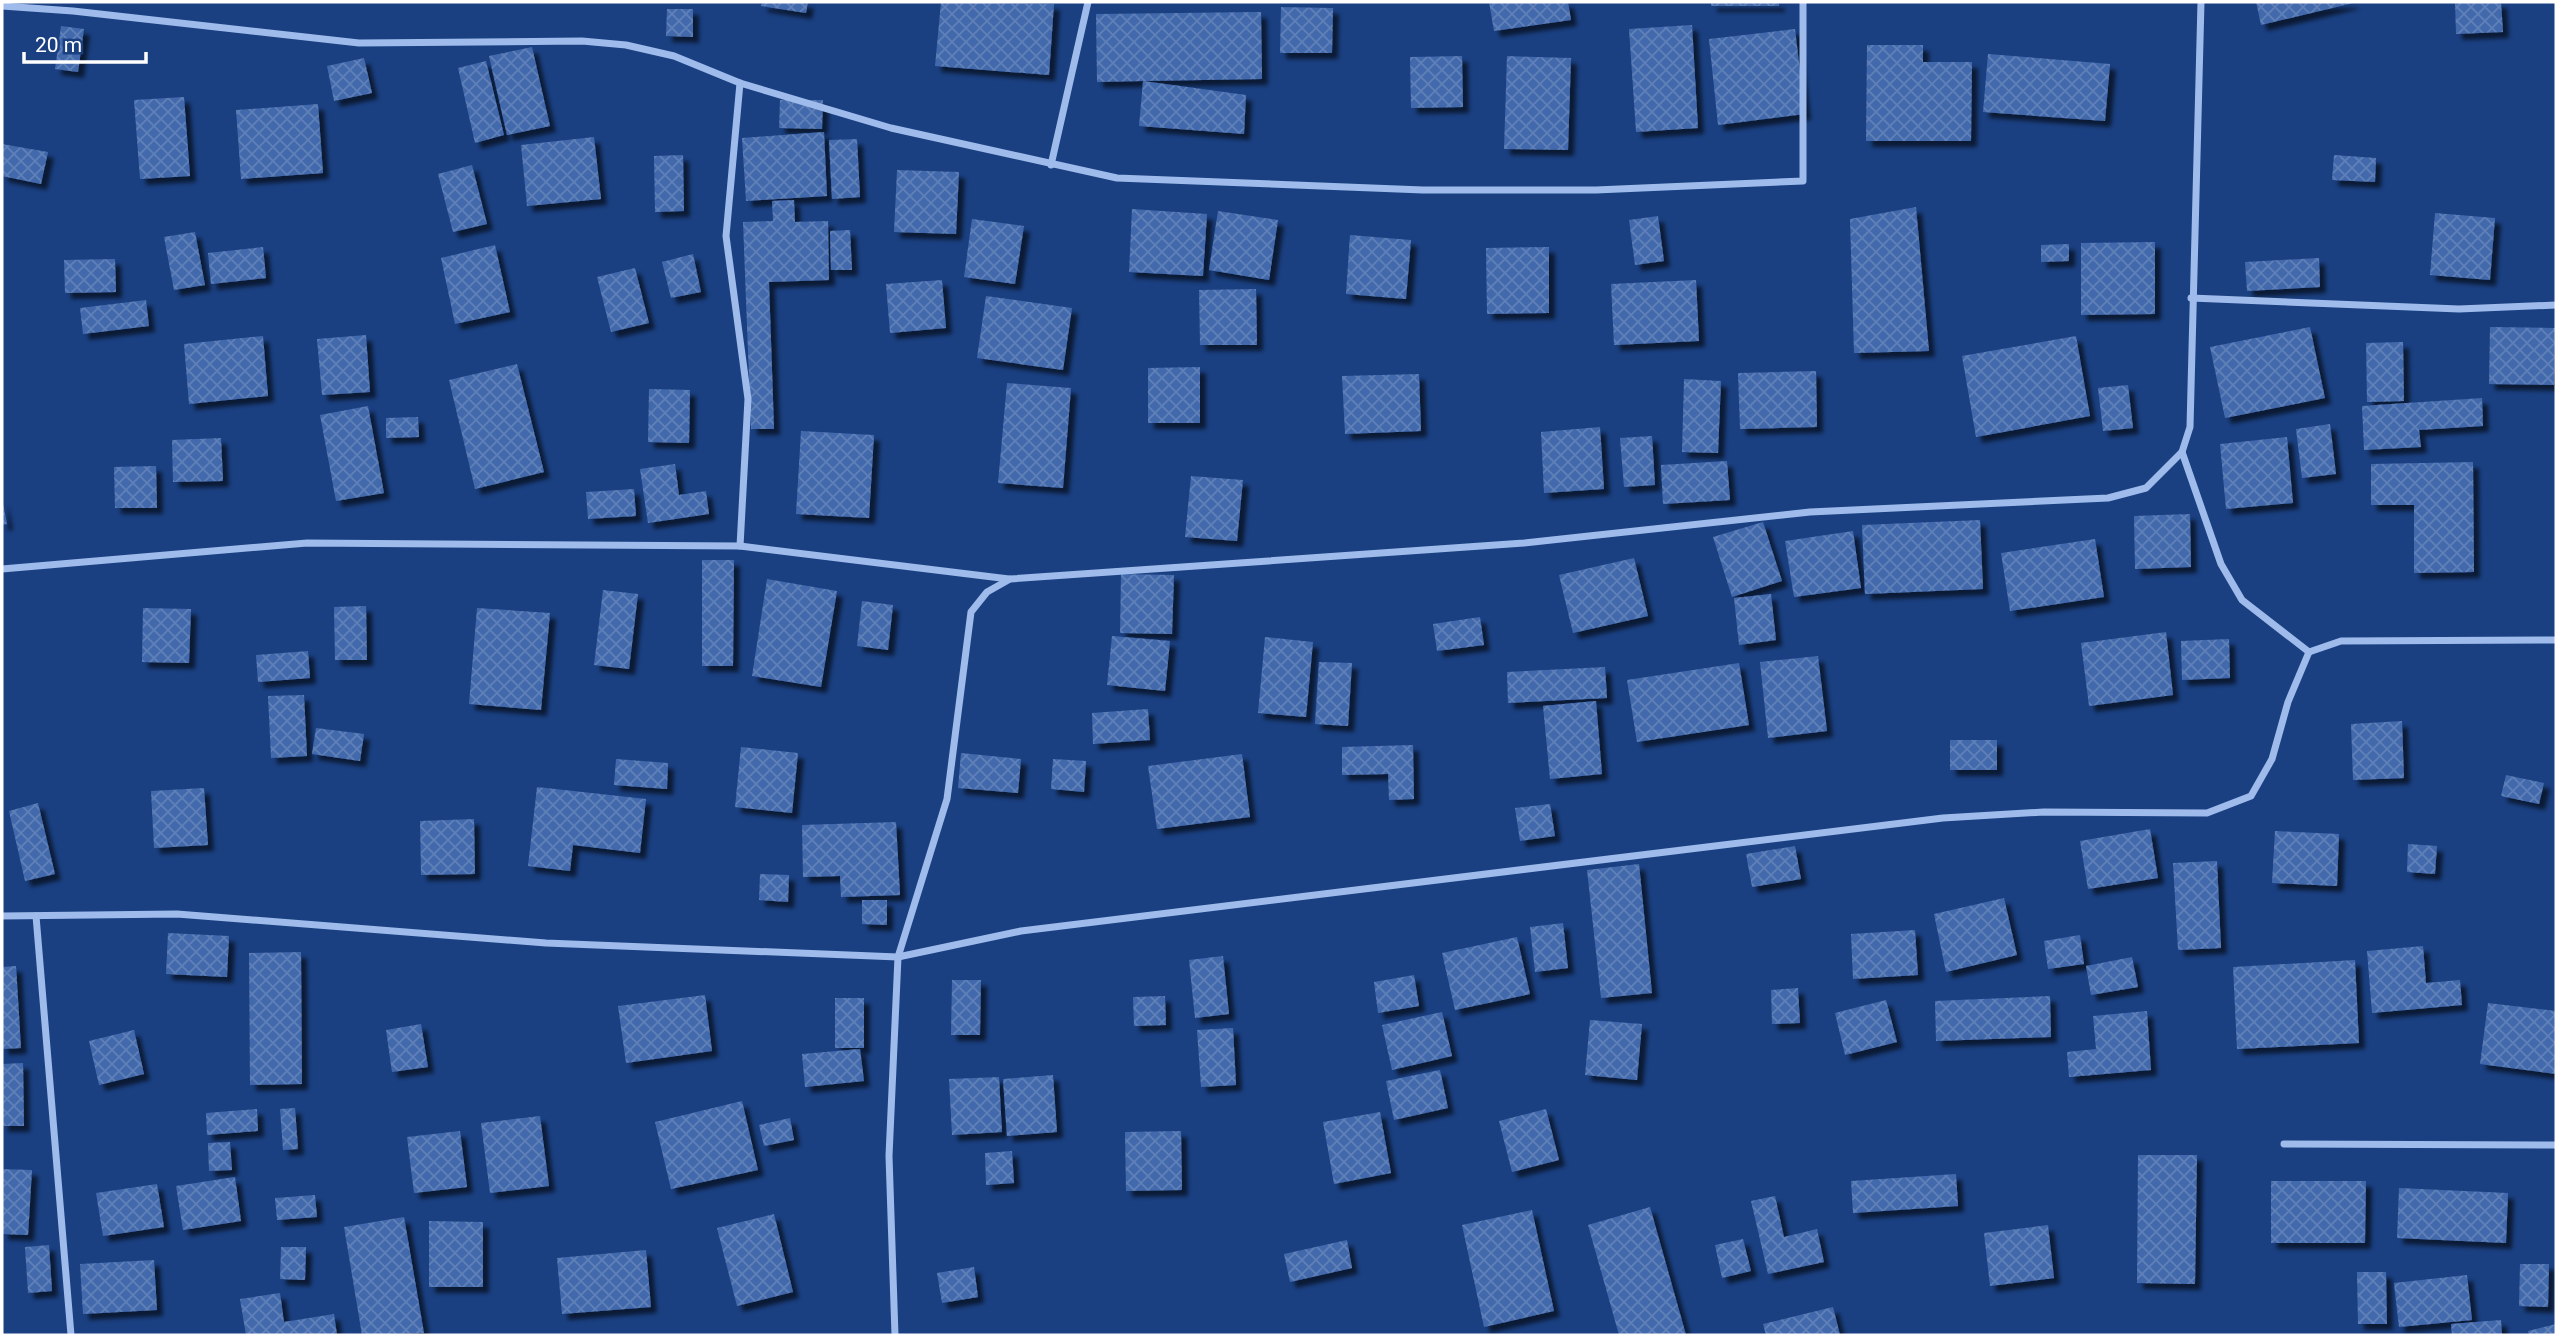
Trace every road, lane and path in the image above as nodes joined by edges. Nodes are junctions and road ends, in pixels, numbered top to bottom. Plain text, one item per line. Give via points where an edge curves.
1 (1088, 2) edge
2 (1802, 2) edge
3 (2201, 2) edge
4 (2, 6) edge
5 (740, 83) junction
6 (1051, 165) junction
7 (2191, 298) junction
8 (2556, 305) edge
9 (2182, 452) junction
10 (740, 546) junction
11 (2, 569) edge
12 (1010, 579) junction
13 (2556, 640) edge
14 (2309, 652) junction
15 (2, 916) edge
16 (36, 916) junction
17 (898, 957) junction
18 (2284, 1144) dead end
19 (2556, 1144) edge
20 (71, 1335) edge
21 (895, 1335) edge

1 - 6 street
2 - 6 street via 1803,181 1596,190 1423,190 1117,178
3 - 7 street
4 - 5 street via 359,43 582,40 674,56
5 - 6 street via 891,128
5 - 10 street via 726,236 748,399
7 - 8 street via 2459,309
7 - 9 street via 2189,427
9 - 12 street via 2146,488 2108,498 1810,512 1524,543
9 - 14 street via 2221,564 2242,600
10 - 11 street via 307,544
10 - 12 street
12 - 17 street via 987,592 971,612 947,799
13 - 14 street via 2341,641
14 - 17 street via 2288,702 2272,759 2251,796 2207,813 2044,812 1943,818 1021,931
15 - 16 street
16 - 17 street via 177,914 546,943
16 - 20 street
17 - 21 street via 889,1156
18 - 19 street

